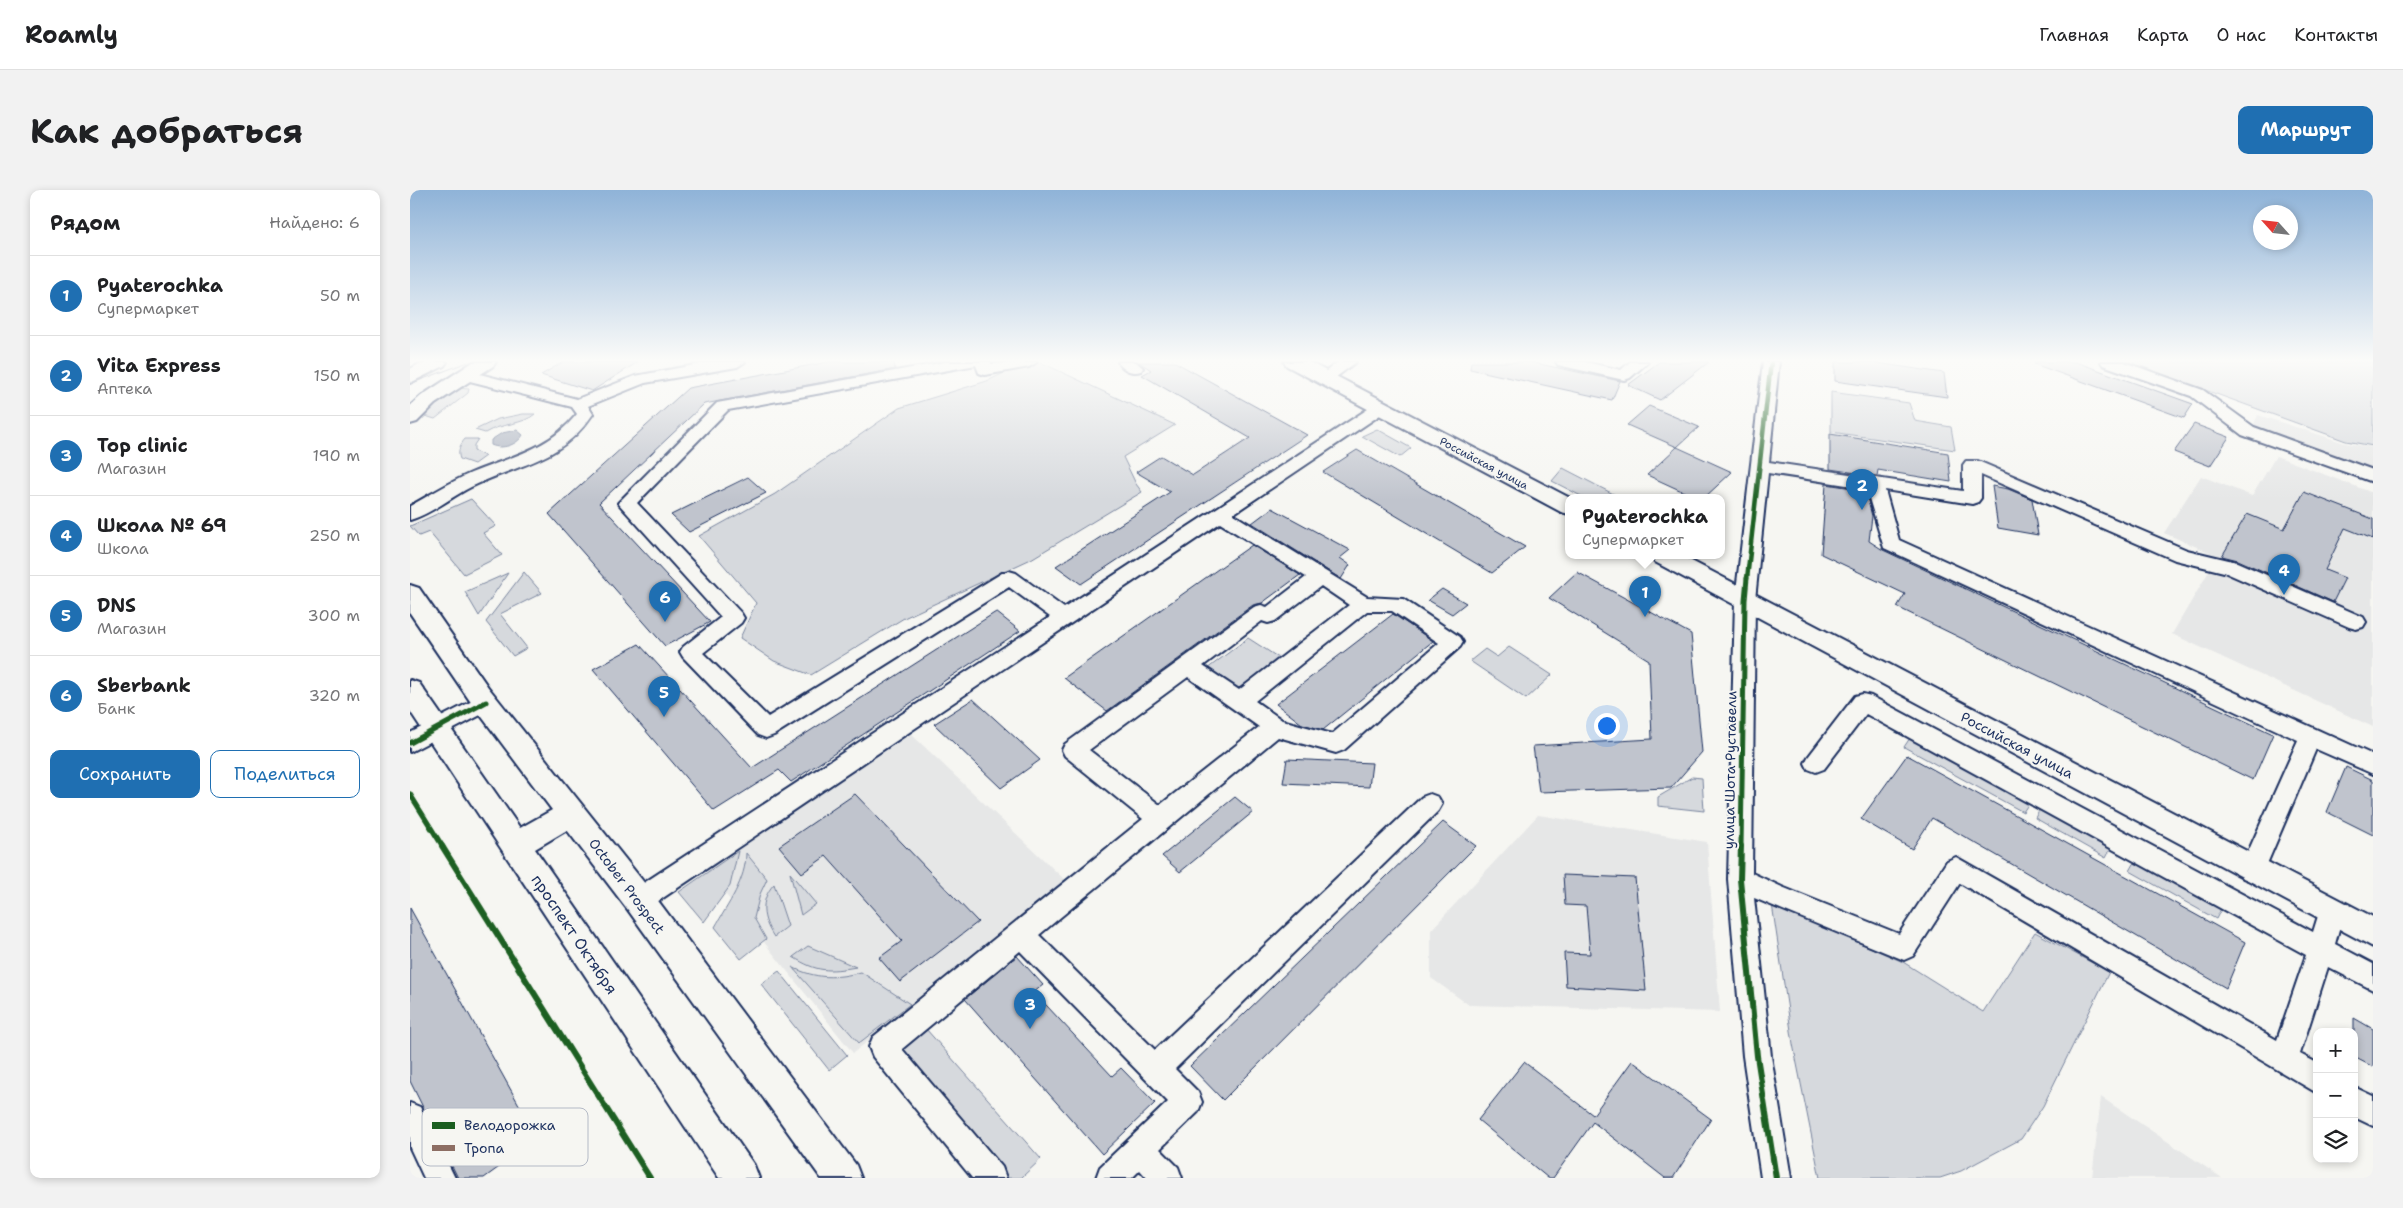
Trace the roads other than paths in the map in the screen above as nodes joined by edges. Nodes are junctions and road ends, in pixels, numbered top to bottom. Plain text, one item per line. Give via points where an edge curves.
1 (420, 408) edge
2 (580, 408) edge
3 (721, 408) edge
4 (1380, 408) joint
5 (1766, 408) edge
6 (2218, 408) edge
7 (410, 418) edge
8 (1760, 466) junction
9 (2373, 476) edge
10 (1874, 484) junction
11 (1565, 505) edge
12 (410, 514) edge
13 (1221, 515) junction
14 (1669, 559) edge
15 (1320, 577) junction
16 (1745, 600) junction
17 (412, 602) edge
18 (1363, 604) junction
19 (1065, 618) junction
20 (2356, 622) dead end
21 (1188, 666) junction
22 (410, 690) edge
23 (486, 702) junction
24 (1239, 702) junction
25 (1275, 727) junction
26 (2311, 735) junction
27 (423, 736) edge
28 (1816, 763) dead end
29 (2373, 764) edge
30 (1430, 804) dead end
31 (571, 813) junction
32 (1160, 820) junction
33 (515, 846) junction
34 (2252, 870) junction
35 (1740, 879) junction
36 (638, 900) junction
37 (2331, 911) junction
38 (2373, 933) edge
39 (1021, 934) junction
40 (2321, 950) junction
41 (2373, 978) edge
42 (2284, 1060) junction
43 (1156, 1069) junction
44 (2313, 1077) edge
45 (2358, 1103) edge
46 (2373, 1112) edge
47 (410, 1117) edge
48 (422, 1141) edge
49 (1140, 1149) junction
50 (434, 1166) edge
51 (440, 1178) edge
52 (741, 1178) edge
53 (843, 1178) edge
54 (991, 1178) edge
55 (1112, 1178) edge
56 (1167, 1178) edge
57 (1776, 1178) edge

1 - 7 main road
2 - 12 street via 584,414 574,429 556,444 526,461 484,474
3 - 19 street via 627,503 734,618 690,652 766,729 1009,578
4 - 11 main road, Российская улица
4 - 13 street
5 - 8 street, улица Шота Руставели
6 - 9 street via 2248,431
8 - 10 street
8 - 16 street, улица Шота Руставели
10 - 20 street via 1972,498 1972,465 2182,555 2230,567
10 - 26 street via 1891,544
13 - 15 street
13 - 19 street
14 - 16 main road, Российская улица
15 - 18 street
15 - 21 street via 1268,616 1261,612
16 - 34 main road, Российская улица
16 - 35 street, улица Шота Руставели
17 - 23 main road, October Prospect
18 - 24 street
18 - 25 street via 1396,604 1453,642 1336,744
19 - 36 street
21 - 24 street
21 - 32 street via 1073,750
22 - 27 main road, проспект Октября
23 - 27 street
23 - 31 main road, October Prospect
24 - 25 street
25 - 32 street
26 - 29 street
26 - 34 street
27 - 33 main road, проспект Октября
28 - 40 street via 1863,702
30 - 43 street
31 - 33 main road
31 - 36 main road, October Prospect
32 - 39 street
33 - 52 main road, проспект Октября
34 - 37 main road, Российская улица
35 - 42 street via 1904,948 1956,868
35 - 57 street, улица Шота Руставели via 1757,1056
36 - 53 main road, October Prospect
37 - 38 main road, Российская улица
37 - 40 street
39 - 43 street
39 - 54 street via 883,1047
40 - 41 street
40 - 42 street
42 - 44 street
43 - 49 street via 1188,1102
45 - 46 street
47 - 48 street
49 - 55 street
49 - 56 street
50 - 51 street

